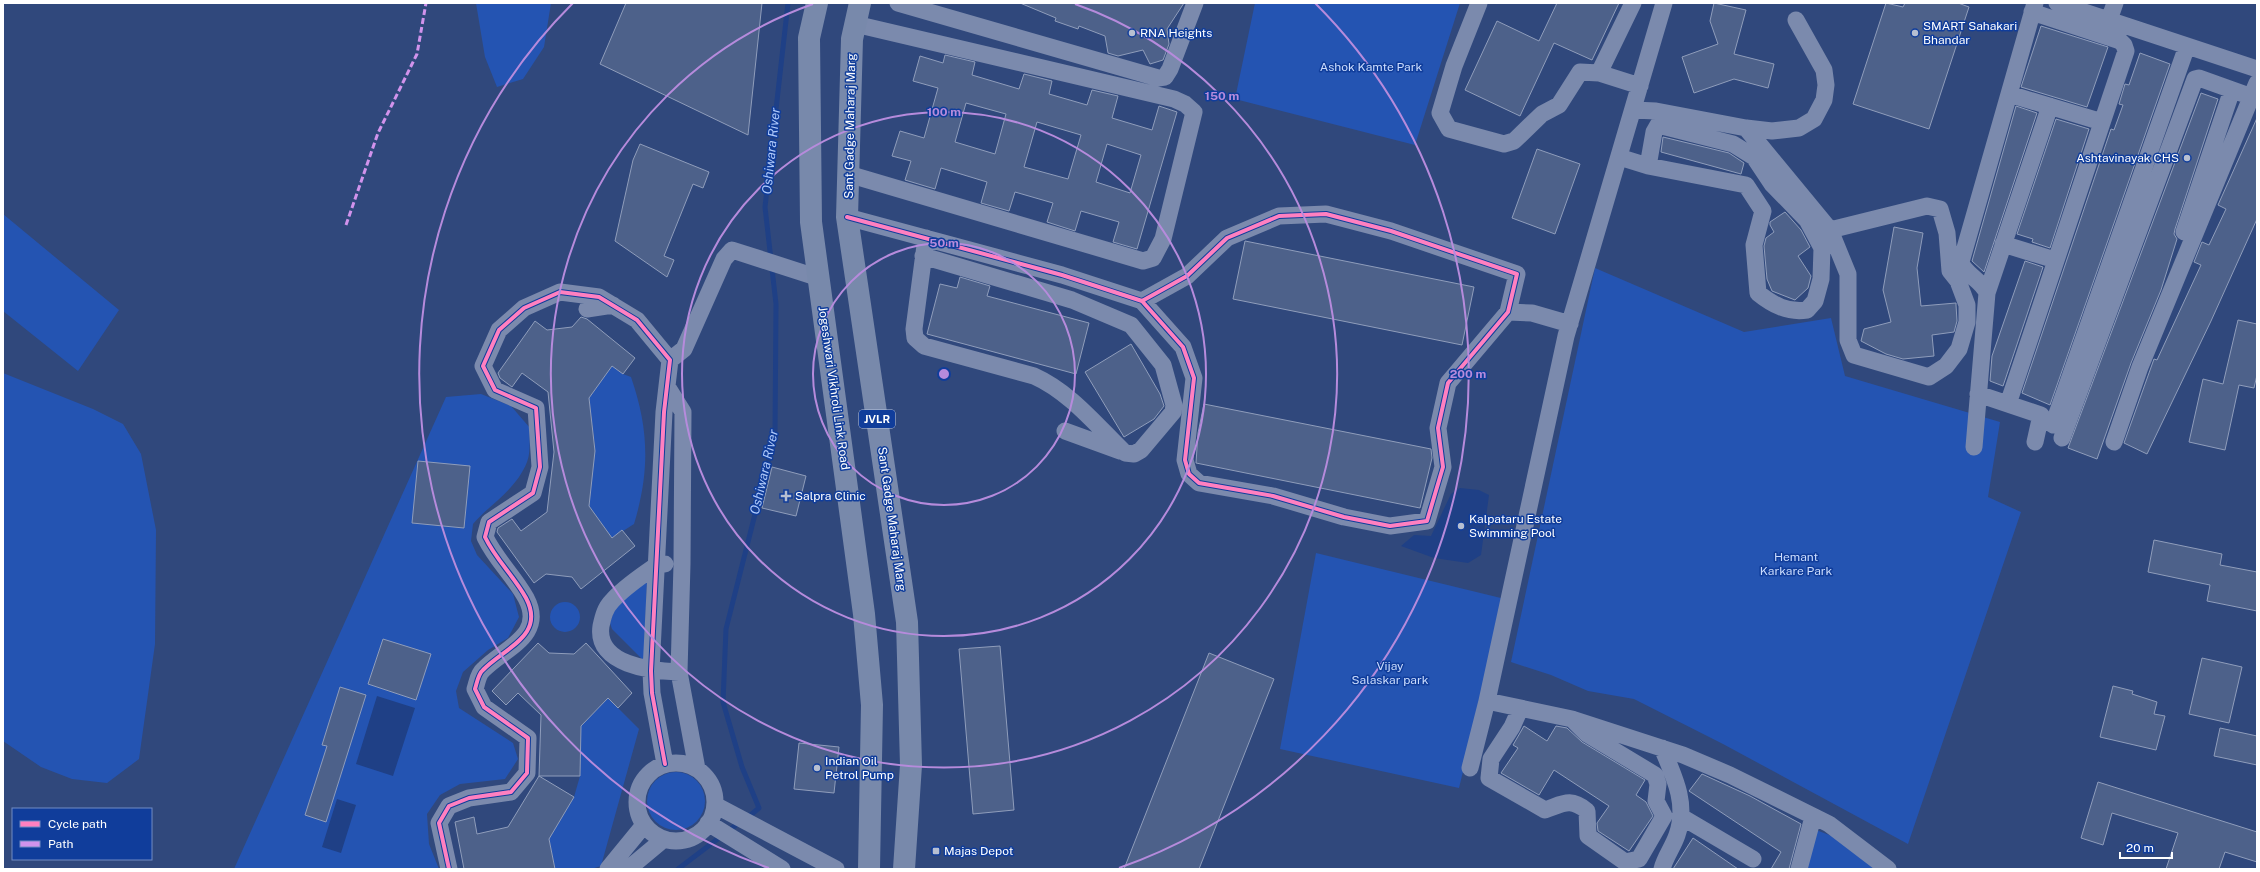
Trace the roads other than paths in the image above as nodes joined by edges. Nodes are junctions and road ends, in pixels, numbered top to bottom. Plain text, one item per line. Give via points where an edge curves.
1 (817, 3) edge
2 (860, 3) edge
3 (898, 3) edge
4 (1195, 3) edge
5 (1479, 3) edge
6 (1632, 3) edge
7 (1664, 3) edge
8 (2057, 3) edge
9 (2115, 3) edge
10 (2034, 8) edge
11 (1796, 20) dead end
12 (2109, 20) junction
13 (855, 24) junction
14 (2187, 46) junction
15 (2257, 69) edge
16 (1599, 73) junction
17 (1640, 86) junction
18 (2232, 90) junction
19 (2254, 90) edge
20 (2009, 94) junction
21 (2050, 106) junction
22 (1633, 110) junction
23 (2102, 122) junction
24 (1746, 128) junction
25 (1619, 157) junction
26 (1648, 166) junction
27 (848, 174) junction
28 (848, 217) junction
29 (1830, 230) junction
30 (926, 238) junction
31 (2003, 244) junction
32 (923, 256) junction
33 (2055, 260) junction
34 (819, 278) junction
35 (1987, 293) junction
36 (1142, 301) junction
37 (614, 305) junction
38 (587, 309) dead end
39 (1508, 312) junction
40 (1570, 324) junction
41 (670, 360) junction
42 (2140, 367) junction
43 (668, 388) junction
44 (1978, 394) junction
45 (2008, 404) junction
46 (1065, 431) dead end
47 (2035, 442) dead end
48 (2114, 442) dead end
49 (1974, 447) dead end
50 (1125, 453) junction
51 (658, 564) junction
52 (682, 564) junction
53 (651, 670) junction
54 (679, 672) junction
55 (1487, 701) junction
56 (1520, 708) junction
57 (1572, 719) junction
58 (1662, 748) junction
59 (665, 764) junction
60 (1470, 768) dead end
61 (697, 769) junction
62 (721, 809) junction
63 (1680, 816) junction
64 (1813, 817) junction
65 (644, 825) junction
66 (713, 826) junction
67 (664, 839) junction
68 (1754, 859) dead end
69 (448, 869) edge
70 (608, 869) edge
71 (628, 869) edge
72 (782, 869) edge
73 (836, 869) edge
74 (869, 869) edge
75 (904, 869) edge
76 (1662, 869) edge
77 (1799, 869) edge
78 (1888, 869) edge

1 - 34 main road, Jogeshwari Vikhroli Link Road via 809,38 811,222
2 - 13 main road, Sant Gadge Maharaj Marg / JVLR
3 - 4 street via 1158,78 1165,77 1170,69
5 - 16 street via 1454,66 1440,113 1449,129 1504,144 1514,141 1542,114 1559,104 1580,72
6 - 16 street
7 - 17 street
8 - 12 street
9 - 12 street
10 - 20 street
10 - 23 street via 2120,41 2124,45 2125,55
11 - 24 street via 1824,70 1824,100 1814,119 1799,128 1772,131
12 - 14 street
13 - 27 main road, Sant Gadge Maharaj Marg / JVLR via 852,39
13 - 27 street via 1174,99 1194,112 1163,239 1153,258 1143,261
14 - 15 street
14 - 18 street via 2057,431 2195,79 2199,78
16 - 17 street
17 - 22 street
18 - 19 street
18 - 42 street
19 - 42 street
20 - 21 street
20 - 35 street via 1961,262 1981,282
21 - 23 street
21 - 31 street
22 - 24 street via 1656,111
22 - 25 street
23 - 33 street
24 - 29 street
25 - 26 street
25 - 40 street
26 - 26 street via 1746,185 1763,211 1754,245 1758,293 1770,303 1795,312 1807,310 1815,301 1821,279 1822,248 1807,220 1772,184 1754,157 1734,144 1658,126 1654,132
27 - 28 main road, Sant Gadge Maharaj Marg / JVLR
28 - 30 street
28 - 75 main road, Sant Gadge Maharaj Marg / JVLR via 908,622 911,765
29 - 29 street via 1848,274 1848,340 1854,355 1929,376 1946,366 1959,349 1967,322 1967,306 1958,281 1950,271 1947,233 1940,209 1927,206
30 - 32 street
30 - 36 street via 1062,274
31 - 33 street
31 - 35 street
32 - 50 street via 914,329 915,338 919,343 928,348 1034,376 1047,382 1065,394
32 - 50 street via 1072,300 1131,325 1163,365 1174,405 1169,418 1141,450 1134,454
33 - 45 street
34 - 41 street via 732,250 726,255 684,349
34 - 74 main road, Jogeshwari Vikhroli Link Road via 864,614 872,705
35 - 44 street
36 - 39 street via 1187,276 1227,238 1279,216 1326,214 1391,230 1517,274
36 - 39 street via 1183,347 1194,378 1185,460 1189,474 1199,483 1273,496 1344,517 1390,526 1427,521 1443,467 1438,428 1448,383
37 - 38 street
37 - 41 street via 637,320
37 - 69 street via 599,297 560,292 524,308 499,330 483,366 495,390 536,408 540,467 533,492 489,522 485,537 492,551 526,598 532,616 529,632 481,671 475,689 484,707 528,738 527,773 511,792 469,798 449,806 439,823
39 - 40 street via 1532,313
40 - 55 street
41 - 43 street
42 - 48 street
43 - 51 street via 664,412
43 - 52 street via 683,412
44 - 45 street
44 - 49 street
45 - 47 street via 2041,415
46 - 50 street
51 - 52 street
51 - 53 street
51 - 53 street via 611,601 604,613 601,628 602,641 608,651 619,659
52 - 54 street
53 - 54 street
53 - 59 street via 652,693
54 - 61 street
55 - 56 street
55 - 60 street
56 - 57 street
56 - 57 street via 1512,727 1491,759 1489,778 1546,810 1564,802 1582,807 1587,811 1588,836 1625,862 1639,859 1664,816 1656,801 1658,784 1655,775 1587,734
57 - 58 street
58 - 63 street via 1679,789
58 - 64 street via 1730,776
59 - 61 street via 678,763
59 - 65 street via 650,774 639,789 637,801
61 - 62 street via 709,781
62 - 66 street
62 - 73 street
63 - 68 street
63 - 76 street via 1678,835
64 - 77 street
64 - 78 street via 1829,824
65 - 67 street
65 - 70 street
66 - 67 street via 686,839
66 - 72 street
67 - 71 street

